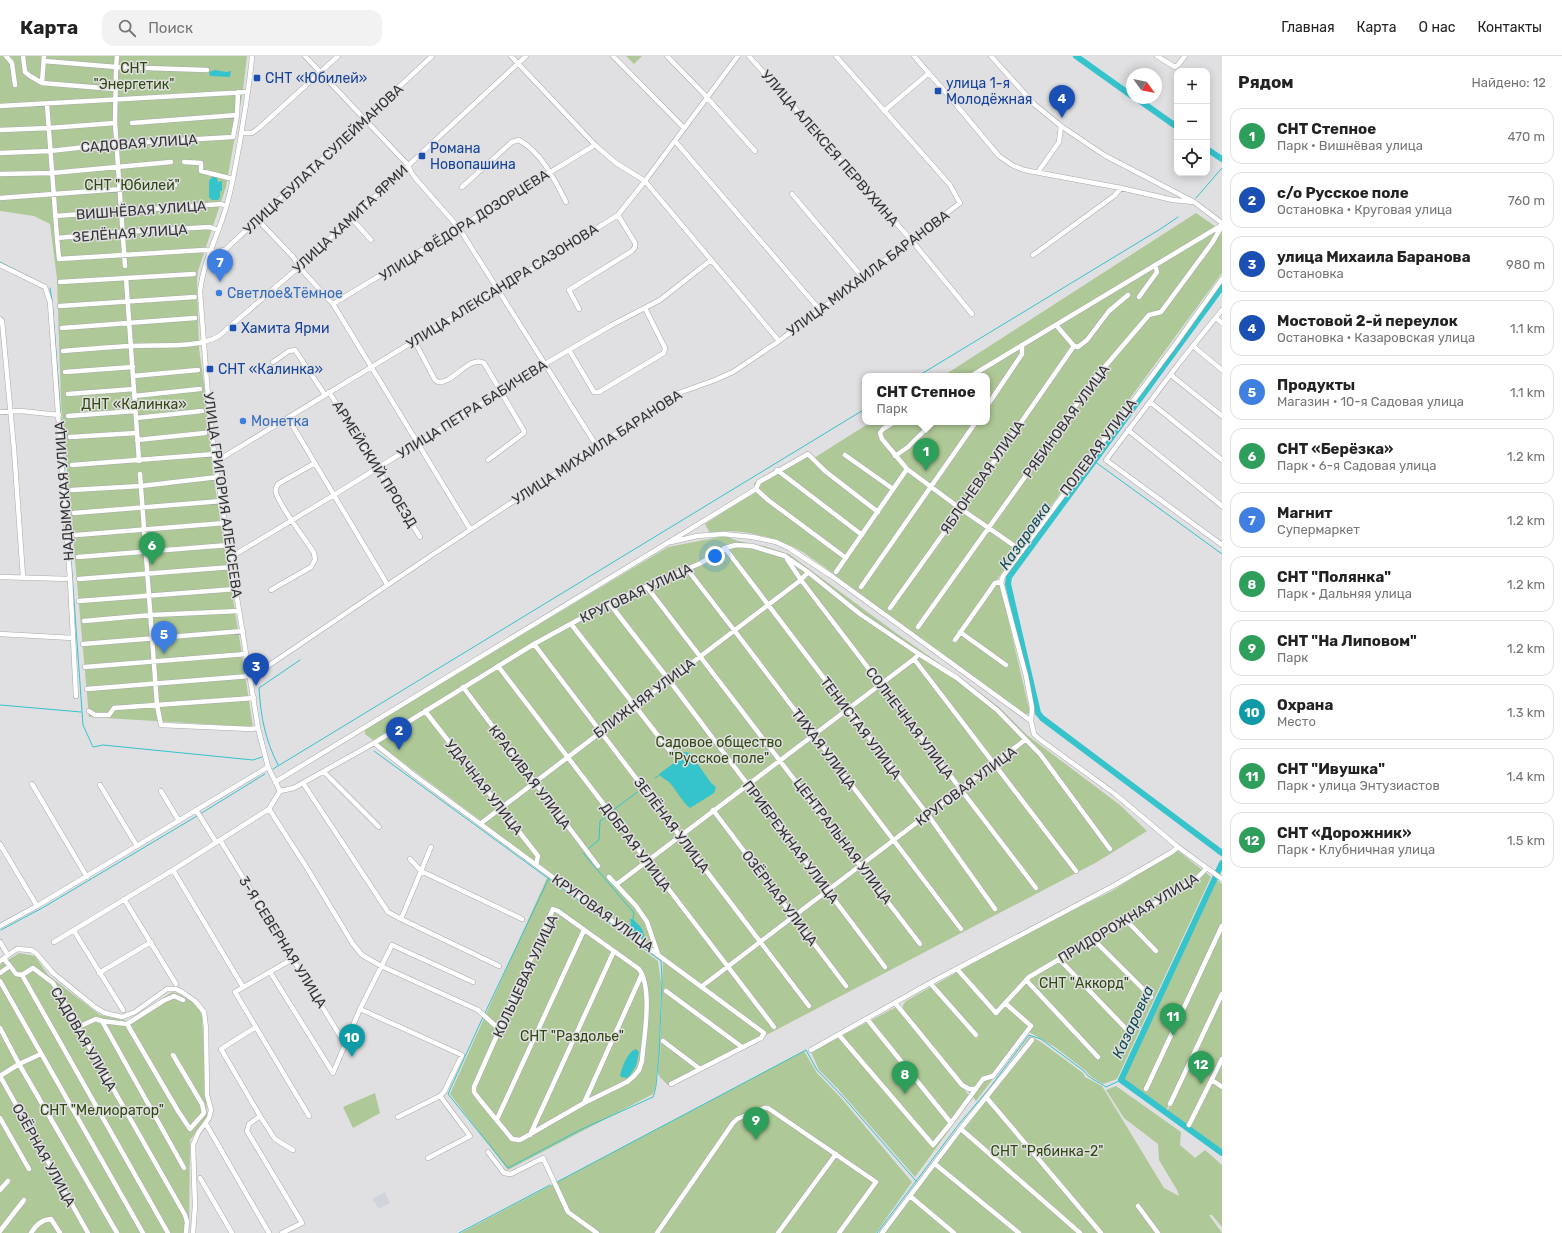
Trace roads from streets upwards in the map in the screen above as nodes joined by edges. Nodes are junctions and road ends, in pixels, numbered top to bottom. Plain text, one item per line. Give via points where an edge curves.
1 (6, 56) edge
2 (23, 56) edge
3 (117, 56) edge
4 (252, 56) edge
5 (305, 56) edge
6 (338, 56) edge
7 (432, 56) edge
8 (511, 56) edge
9 (526, 56) edge
10 (613, 56) edge
11 (667, 56) edge
12 (738, 56) edge
13 (749, 56) edge
14 (836, 56) edge
15 (914, 56) edge
16 (991, 56) edge
17 (1157, 56) edge
18 (1185, 56) edge
19 (10, 58) edge
20 (44, 59) edge
21 (518, 64) junction
22 (1174, 66) joint
23 (116, 67) junction
24 (207, 70) dead end
25 (321, 72) junction
26 (929, 73) junction
27 (42, 83) junction
28 (15, 85) dead end
29 (115, 89) junction
30 (238, 92) junction
31 (248, 92) junction
32 (707, 98) junction
33 (115, 100) junction
34 (47, 104) junction
35 (0, 106) edge
36 (884, 111) junction
37 (237, 115) junction
38 (365, 119) junction
39 (132, 123) dead end
40 (114, 124) junction
41 (1061, 126) junction
42 (49, 128) junction
43 (684, 128) junction
44 (0, 130) edge
45 (241, 133) junction
46 (675, 142) junction
47 (116, 144) junction
48 (595, 145) junction
49 (50, 150) junction
50 (754, 151) dead end
51 (0, 152) edge
52 (171, 162) dead end
53 (184, 162) dead end
54 (408, 165) junction
55 (118, 166) junction
56 (551, 171) junction
57 (1038, 172) junction
58 (52, 173) junction
59 (0, 174) edge
60 (233, 179) junction
61 (645, 181) junction
62 (175, 185) dead end
63 (462, 187) dead end
64 (1121, 188) junction
65 (119, 189) junction
66 (54, 194) junction
67 (792, 194) dead end
68 (0, 198) edge
69 (566, 202) dead end
70 (1194, 202) junction
71 (226, 206) junction
72 (121, 211) junction
73 (618, 215) junction
74 (55, 216) junction
75 (351, 218) junction
76 (258, 220) junction
77 (1222, 224) edge
78 (459, 228) junction
79 (218, 230) junction
80 (123, 232) junction
81 (57, 238) junction
82 (371, 240) dead end
83 (912, 240) junction
84 (210, 251) junction
85 (1033, 255) dead end
86 (124, 256) junction
87 (711, 260) junction
88 (0, 265) edge
89 (1155, 265) junction
90 (125, 266) dead end
91 (299, 267) junction
92 (194, 274) dead end
93 (126, 278) junction
94 (863, 278) junction
95 (1222, 279) edge
96 (60, 282) dead end
97 (498, 290) junction
98 (1128, 295) dead end
99 (195, 297) dead end
100 (1139, 297) dead end
101 (128, 302) junction
102 (333, 304) junction
103 (60, 306) dead end
104 (579, 308) dead end
105 (645, 308) junction
106 (820, 310) junction
107 (1222, 310) edge
108 (972, 314) dead end
109 (195, 318) dead end
110 (1216, 318) junction
111 (0, 319) edge
112 (130, 323) junction
113 (1222, 323) edge
114 (1056, 324) junction
115 (62, 328) dead end
116 (414, 340) junction
117 (779, 341) junction
118 (204, 343) junction
119 (1022, 345) junction
120 (131, 346) junction
121 (1074, 346) junction
122 (1193, 346) junction
123 (569, 350) junction
124 (63, 351) dead end
125 (273, 362) dead end
126 (545, 364) junction
127 (132, 367) junction
128 (370, 367) junction
129 (198, 370) dead end
130 (1222, 370) edge
131 (65, 372) dead end
132 (976, 373) edge
133 (1171, 375) junction
134 (133, 376) junction
135 (134, 389) junction
136 (200, 389) dead end
137 (501, 392) junction
138 (327, 393) junction
139 (68, 394) dead end
140 (134, 396) junction
141 (990, 402) edge
142 (1150, 402) junction
143 (135, 411) junction
144 (202, 411) dead end
145 (0, 412) edge
146 (10, 413) junction
147 (58, 415) junction
148 (68, 416) dead end
149 (1222, 416) edge
150 (136, 418) junction
151 (288, 418) junction
152 (889, 425) edge
153 (930, 425) edge
154 (974, 425) edge
155 (1128, 430) junction
156 (136, 433) junction
157 (205, 434) dead end
158 (70, 437) dead end
159 (137, 440) junction
160 (418, 442) junction
161 (596, 445) junction
162 (215, 454) junction
163 (845, 455) dead end
164 (895, 456) junction
165 (488, 460) dead end
166 (1222, 460) edge
167 (139, 461) junction
168 (216, 462) junction
169 (315, 464) junction
170 (72, 465) dead end
171 (377, 468) junction
172 (907, 469) junction
173 (777, 470) junction
174 (140, 474) dead end
175 (218, 477) junction
176 (141, 486) junction
177 (931, 487) junction
178 (756, 489) junction
179 (893, 489) junction
180 (72, 490) dead end
181 (334, 494) junction
182 (222, 501) junction
183 (1222, 506) edge
184 (142, 508) junction
185 (961, 509) junction
186 (878, 512) junction
187 (74, 513) dead end
188 (292, 520) junction
189 (225, 523) junction
190 (470, 529) junction
191 (988, 529) junction
192 (144, 530) junction
193 (862, 534) junction
194 (76, 535) dead end
195 (420, 537) dead end
196 (669, 542) junction
197 (229, 545) junction
198 (1222, 546) edge
199 (725, 548) junction
200 (146, 551) junction
201 (1022, 551) junction
202 (785, 556) junction
203 (78, 557) dead end
204 (231, 557) junction
205 (846, 558) junction
206 (232, 568) junction
207 (687, 570) junction
208 (808, 572) junction
209 (836, 572) dead end
210 (147, 573) junction
211 (0, 577) edge
212 (23, 577) junction
213 (70, 579) junction
214 (79, 579) dead end
215 (801, 580) junction
216 (1001, 582) junction
217 (387, 584) junction
218 (647, 587) junction
219 (861, 588) dead end
220 (236, 589) junction
221 (270, 590) dead end
222 (149, 595) junction
223 (79, 601) dead end
224 (609, 603) junction
225 (768, 605) junction
226 (890, 608) dead end
227 (240, 611) junction
228 (151, 615) junction
229 (84, 621) dead end
230 (571, 624) junction
231 (918, 626) dead end
232 (242, 630) junction
233 (734, 630) junction
234 (960, 632) junction
235 (0, 634) edge
236 (72, 638) junction
237 (152, 639) junction
238 (955, 640) dead end
239 (83, 644) dead end
240 (534, 644) junction
241 (246, 654) junction
242 (919, 654) junction
243 (701, 656) junction
244 (914, 660) junction
245 (154, 661) junction
246 (1006, 665) dead end
247 (85, 666) dead end
248 (498, 666) junction
249 (250, 676) junction
250 (669, 680) junction
251 (155, 683) junction
252 (880, 684) junction
253 (463, 687) junction
254 (87, 689) dead end
255 (76, 696) dead end
256 (254, 698) junction
257 (157, 705) junction
258 (634, 707) junction
259 (89, 711) dead end
260 (425, 711) junction
261 (848, 711) junction
262 (1031, 720) junction
263 (258, 728) junction
264 (601, 732) junction
265 (814, 735) junction
266 (1025, 740) junction
267 (374, 743) junction
268 (670, 751) dead end
269 (567, 756) junction
270 (781, 760) junction
271 (994, 764) junction
272 (268, 767) junction
273 (324, 772) junction
274 (275, 782) junction
275 (534, 782) junction
276 (303, 783) junction
277 (32, 784) dead end
278 (748, 784) junction
279 (100, 785) dead end
280 (960, 790) junction
281 (160, 791) dead end
282 (280, 791) junction
283 (501, 808) junction
284 (269, 809) junction
285 (196, 810) junction
286 (713, 810) junction
287 (928, 815) junction
288 (179, 820) junction
289 (480, 824) junction
290 (379, 827) dead end
291 (680, 836) junction
292 (894, 840) junction
293 (218, 841) junction
294 (0, 844) edge
295 (138, 846) junction
296 (431, 846) dead end
297 (1178, 847) junction
298 (1110, 849) dead end
299 (410, 859) dead end
300 (647, 862) junction
301 (536, 865) junction
302 (598, 866) dead end
303 (861, 866) junction
304 (1206, 869) junction
305 (173, 870) junction
306 (1076, 870) dead end
307 (421, 871) junction
308 (87, 877) junction
309 (609, 877) dead end
310 (1220, 878) edge
311 (617, 884) junction
312 (1036, 888) dead end
313 (827, 891) junction
314 (124, 899) junction
315 (37, 906) junction
316 (995, 909) dead end
317 (794, 916) junction
318 (522, 919) dead end
319 (401, 920) junction
320 (1126, 920) junction
321 (0, 926) edge
322 (1222, 926) edge
323 (961, 929) dead end
324 (584, 930) junction
325 (74, 931) junction
326 (1093, 939) junction
327 (0, 942) edge
328 (54, 942) dead end
329 (151, 942) junction
330 (761, 942) junction
331 (920, 944) dead end
332 (614, 951) junction
333 (1156, 951) dead end
334 (658, 954) junction
335 (8, 955) junction
336 (294, 958) junction
337 (1059, 959) junction
338 (2, 960) edge
339 (10, 966) junction
340 (381, 966) junction
341 (499, 966) dead end
342 (727, 967) junction
343 (885, 967) dead end
344 (957, 969) junction
345 (270, 972) junction
346 (0, 973) edge
347 (100, 973) junction
348 (642, 974) junction
349 (22, 975) junction
350 (1026, 980) junction
351 (0, 981) edge
352 (472, 982) dead end
353 (930, 983) junction
354 (176, 984) dead end
355 (846, 986) dead end
356 (243, 987) junction
357 (701, 987) junction
358 (666, 991) dead end
359 (1222, 994) edge
360 (1151, 997) dead end
361 (183, 1000) dead end
362 (1005, 1003) junction
363 (896, 1004) junction
364 (809, 1006) dead end
365 (360, 1009) junction
366 (123, 1010) dead end
367 (866, 1020) junction
368 (102, 1021) junction
369 (127, 1024) junction
370 (78, 1027) junction
371 (256, 1027) junction
372 (774, 1027) dead end
373 (0, 1028) edge
374 (499, 1029) junction
375 (1131, 1034) dead end
376 (839, 1035) junction
377 (976, 1035) dead end
378 (1032, 1040) dead end
379 (663, 1041) dead end
380 (346, 1044) junction
381 (742, 1047) junction
382 (811, 1050) dead end
383 (41, 1054) junction
384 (173, 1055) dead end
385 (1098, 1057) dead end
386 (1222, 1059) edge
387 (19, 1064) junction
388 (700, 1069) junction
389 (0, 1076) edge
390 (1212, 1080) junction
391 (671, 1084) dead end
392 (1222, 1087) edge
393 (976, 1089) junction
394 (1146, 1089) dead end
395 (440, 1096) junction
396 (986, 1097) junction
397 (584, 1103) junction
398 (1170, 1104) dead end
399 (260, 1116) junction
400 (309, 1116) dead end
401 (398, 1117) dead end
402 (0, 1118) edge
403 (497, 1119) junction
404 (951, 1123) junction
405 (206, 1124) junction
406 (1189, 1125) dead end
407 (961, 1129) junction
408 (530, 1135) junction
409 (293, 1150) dead end
410 (488, 1152) dead end
411 (836, 1154) junction
412 (428, 1158) dead end
413 (935, 1164) junction
414 (184, 1168) dead end
415 (29, 1169) dead end
416 (200, 1178) dead end
417 (8, 1181) dead end
418 (0, 1190) edge
419 (910, 1196) junction
420 (24, 1200) dead end
421 (1138, 1206) dead end
422 (0, 1231) edge
423 (884, 1232) edge
424 (31, 1233) edge
425 (60, 1233) edge
426 (88, 1233) edge
427 (117, 1233) edge
428 (143, 1233) edge
429 (168, 1233) edge
430 (186, 1233) edge
431 (193, 1233) edge
432 (232, 1233) edge
433 (269, 1233) edge
434 (282, 1233) edge
435 (597, 1233) edge
436 (657, 1233) edge
437 (778, 1233) edge
438 (839, 1233) edge
439 (954, 1233) edge
440 (1020, 1233) edge
441 (1080, 1233) edge
442 (1100, 1233) edge
443 (1158, 1233) edge

1 - 19 street
2 - 27 street via 25,72
3 - 23 street
4 - 31 street, УЛИЦА ГРИГОРИЯ АЛЕКСЕЕВА
5 - 25 street
6 - 25 street
7 - 38 street, УЛИЦА БУЛАТА СУЛЕЙМАНОВА
8 - 21 street
9 - 21 street, УЛИЦА ХАМИТА ЯРМИ
10 - 43 street
11 - 32 street
12 - 32 street, УЛИЦА АЛЕКСАНДРА САЗОНОВА
13 - 83 street, УЛИЦА АЛЕКСЕЯ ПЕРВУХИНА
14 - 36 street
15 - 26 street
16 - 41 street via 1034,104
17 - 22 street
18 - 22 street
19 - 28 street
20 - 23 street
20 - 27 street
21 - 48 street
21 - 54 street, УЛИЦА ХАМИТА ЯРМИ
23 - 24 street
23 - 29 street
25 - 38 street
25 - 45 street via 256,131
26 - 36 street
26 - 57 street via 999,156 1024,170
27 - 29 street
29 - 33 street
30 - 31 street
30 - 33 street
30 - 37 street, САДОВАЯ УЛИЦА
31 - 45 street, УЛИЦА ГРИГОРИЯ АЛЕКСЕЕВА
32 - 43 street, УЛИЦА АЛЕКСАНДРА САЗОНОВА
32 - 50 street
33 - 34 street
33 - 40 street
34 - 35 street
34 - 42 street, ЗЕЛЁНАЯ УЛИЦА
36 - 83 street, УЛИЦА МИХАИЛА БАРАНОВА via 950,185 960,203
37 - 39 street
37 - 47 street, САДОВАЯ УЛИЦА via 233,137
38 - 54 street
38 - 76 street, УЛИЦА БУЛАТА СУЛЕЙМАНОВА
40 - 42 street
40 - 47 street
41 - 57 street via 1059,142
41 - 70 street via 1104,155
42 - 44 street
42 - 49 street, ЗЕЛЁНАЯ УЛИЦА
43 - 46 street, УЛИЦА АЛЕКСАНДРА САЗОНОВА
45 - 60 street, УЛИЦА ГРИГОРИЯ АЛЕКСЕЕВА
46 - 61 street, УЛИЦА АЛЕКСАНДРА САЗОНОВА
46 - 106 street
47 - 49 street, САДОВАЯ УЛИЦА
47 - 55 street
48 - 56 street, УЛИЦА ФЁДОРА ДОЗОРЦЕВА
48 - 61 street via 616,163
49 - 51 street, САДОВАЯ УЛИЦА
49 - 58 street, ЗЕЛЁНАЯ УЛИЦА
52 - 55 street
53 - 60 street via 201,163 200,171
54 - 75 street, УЛИЦА ХАМИТА ЯРМИ
54 - 78 street via 416,180
55 - 58 street
55 - 65 street
56 - 63 street via 526,143 519,140 512,142
56 - 69 street
56 - 78 street, УЛИЦА ФЁДОРА ДОЗОРЦЕВА
57 - 64 street
58 - 59 street
58 - 66 street, ЗЕЛЁНАЯ УЛИЦА
60 - 71 street, УЛИЦА ГРИГОРИЯ АЛЕКСЕЕВА
61 - 73 street, УЛИЦА АЛЕКСАНДРА САЗОНОВА
61 - 87 street
62 - 65 street
64 - 70 street
64 - 85 street via 1114,196
65 - 66 street
65 - 72 street
66 - 68 street
66 - 74 street, ЗЕЛЁНАЯ УЛИЦА
67 - 94 street
70 - 77 street
71 - 72 street, ВИШНЁВАЯ УЛИЦА via 221,204
71 - 79 street, УЛИЦА ГРИГОРИЯ АЛЕКСЕЕВА
72 - 74 street, ВИШНЁВАЯ УЛИЦА
72 - 80 street
73 - 97 street, УЛИЦА АЛЕКСАНДРА САЗОНОВА
73 - 104 street via 635,247 569,290
74 - 81 street, ЗЕЛЁНАЯ УЛИЦА
75 - 82 street
75 - 91 street, УЛИЦА ХАМИТА ЯРМИ
76 - 84 street, УЛИЦА БУЛАТА СУЛЕЙМАНОВА via 226,249
76 - 91 street via 294,258
77 - 89 street
77 - 191 street, РЯБИНОВАЯ УЛИЦА via 1212,243 1162,312 1149,315 1096,377
78 - 97 street
78 - 102 street, УЛИЦА ФЁДОРА ДОЗОРЦЕВА
79 - 80 street, ЗЕЛЁНАЯ УЛИЦА via 209,227
79 - 84 street, УЛИЦА ГРИГОРИЯ АЛЕКСЕЕВА
80 - 81 street, ЗЕЛЁНАЯ УЛИЦА
80 - 86 street
81 - 86 street, УЛИЦА БУЛАТА СУЛЕЙМАНОВА via 59,259
83 - 94 street, УЛИЦА МИХАИЛА БАРАНОВА
83 - 108 street, УЛИЦА АЛЕКСЕЯ ПЕРВУХИНА
84 - 86 street, УЛИЦА БУЛАТА СУЛЕЙМАНОВА
84 - 118 street, УЛИЦА ГРИГОРИЯ АЛЕКСЕЕВА via 200,292
86 - 90 street
87 - 105 street, УЛИЦА ПЕТРА БАБИЧЕВА via 660,300
87 - 117 street
88 - 147 street, НАДЫМСКАЯ УЛИЦА via 45,287 50,302
89 - 100 street via 1157,272
89 - 114 street
91 - 102 street
91 - 118 street, УЛИЦА ХАМИТА ЯРМИ via 225,333
92 - 93 street
93 - 96 street
93 - 101 street
94 - 106 street, УЛИЦА МИХАИЛА БАРАНОВА
95 - 201 street, ПОЛЕВАЯ УЛИЦА
97 - 116 street, УЛИЦА АЛЕКСАНДРА САЗОНОВА
97 - 126 street
98 - 121 street, ЯБЛОНЕВАЯ УЛИЦА via 1109,311 1087,340 1078,347
99 - 101 street
101 - 103 street
101 - 112 street
102 - 128 street
105 - 123 street, УЛИЦА ПЕТРА БАБИЧЕВА
105 - 123 street via 666,348 664,353 599,392 594,392
106 - 117 street, УЛИЦА МИХАИЛА БАРАНОВА
107 - 110 street
109 - 112 street
110 - 113 street
110 - 122 street
111 - 146 street
112 - 115 street
112 - 120 street
114 - 119 street
114 - 121 street
116 - 128 street, УЛИЦА АЛЕКСАНДРА САЗОНОВА
116 - 137 street via 437,381 445,381 473,362 479,361 484,363
117 - 161 street, УЛИЦА МИХАИЛА БАРАНОВА via 733,372 676,394
118 - 120 street
118 - 162 street, УЛИЦА ГРИГОРИЯ АЛЕКСЕЕВА
119 - 132 street
119 - 141 street via 1022,354
120 - 124 street
120 - 127 street
121 - 185 street, ЯБЛОНЕВАЯ УЛИЦА
122 - 130 street
122 - 133 street
123 - 126 street, УЛИЦА ПЕТРА БАБИЧЕВА
125 - 138 street, АРМЕЙСКИЙ ПРОЕЗД via 295,350
126 - 137 street, УЛИЦА ПЕТРА БАБИЧЕВА
126 - 161 street
127 - 131 street
127 - 134 street
128 - 138 street, УЛИЦА АЛЕКСАНДРА САЗОНОВА
128 - 160 street
129 - 134 street
133 - 142 street
133 - 149 street
134 - 135 street
135 - 139 street
135 - 140 street
136 - 140 street
137 - 160 street, УЛИЦА ПЕТРА БАБИЧЕВА
137 - 165 street via 524,434
138 - 151 street, УЛИЦА АЛЕКСАНДРА САЗОНОВА
138 - 171 street, АРМЕЙСКИЙ ПРОЕЗД
140 - 143 street
142 - 155 street
142 - 166 street
143 - 148 street
143 - 150 street
144 - 150 street
145 - 146 street
146 - 147 street via 21,411
146 - 212 street
147 - 213 street, НАДЫМСКАЯ УЛИЦА
150 - 156 street
151 - 168 street, УЛИЦА АЛЕКСАНДРА САЗОНОВА
151 - 169 street
152 - 164 street via 880,433
153 - 164 street via 908,448
154 - 177 street
155 - 183 street
155 - 198 street via 1106,460
156 - 158 street
156 - 159 street
157 - 159 street
159 - 167 street
160 - 171 street, УЛИЦА ПЕТРА БАБИЧЕВА
160 - 190 street
161 - 190 street, УЛИЦА МИХАИЛА БАРАНОВА
162 - 167 street
162 - 168 street, УЛИЦА ГРИГОРИЯ АЛЕКСЕЕВА
163 - 179 street
164 - 172 street
167 - 170 street
168 - 175 street, УЛИЦА ГРИГОРИЯ АЛЕКСЕЕВА
169 - 181 street
169 - 188 street via 276,486 277,496
171 - 181 street, УЛИЦА ПЕТРА БАБИЧЕВА
171 - 195 street, АРМЕЙСКИЙ ПРОЕЗД
172 - 177 street
172 - 179 street
173 - 178 street via 759,482
173 - 186 street via 808,454 825,471
173 - 193 street
174 - 176 street
175 - 176 street
175 - 182 street, УЛИЦА ГРИГОРИЯ АЛЕКСЕЕВА
176 - 180 street
176 - 184 street
177 - 185 street
177 - 219 street
178 - 196 street
178 - 205 street
179 - 186 street
181 - 188 street, УЛИЦА ПЕТРА БАБИЧЕВА
181 - 217 street
182 - 184 street
182 - 189 street, УЛИЦА ГРИГОРИЯ АЛЕКСЕЕВА
184 - 187 street
184 - 192 street
185 - 191 street
185 - 226 street, ЯБЛОНЕВАЯ УЛИЦА
186 - 193 street
188 - 204 street, УЛИЦА ПЕТРА БАБИЧЕВА
188 - 221 street via 314,553 315,562 311,567
189 - 192 street
189 - 197 street, УЛИЦА ГРИГОРИЯ АЛЕКСЕЕВА
190 - 217 street, УЛИЦА МИХАИЛА БАРАНОВА
191 - 201 street
191 - 231 street, РЯБИНОВАЯ УЛИЦА
192 - 194 street
192 - 200 street
193 - 205 street
196 - 262 street via 722,534 753,537 789,548
196 - 274 street
197 - 200 street
197 - 204 street, УЛИЦА ГРИГОРИЯ АЛЕКСЕЕВА
199 - 202 street, КРУГОВАЯ УЛИЦА via 736,544 752,546
199 - 207 street, КРУГОВАЯ УЛИЦА
199 - 225 street, ТЕНИСТАЯ УЛИЦА
200 - 203 street
200 - 210 street
201 - 216 street, ПОЛЕВАЯ УЛИЦА
202 - 208 street, КРУГОВАЯ УЛИЦА
202 - 215 street, СОЛНЕЧНАЯ УЛИЦА
204 - 206 street, УЛИЦА ГРИГОРИЯ АЛЕКСЕЕВА
205 - 209 street
206 - 210 street
206 - 220 street, УЛИЦА ГРИГОРИЯ АЛЕКСЕЕВА
207 - 218 street, КРУГОВАЯ УЛИЦА
207 - 233 street, ТИХАЯ УЛИЦА
208 - 215 street, БЛИЖНЯЯ УЛИЦА
208 - 242 street, КРУГОВАЯ УЛИЦА via 860,614
210 - 214 street
210 - 222 street
211 - 212 street
212 - 213 street
213 - 236 street, НАДЫМСКАЯ УЛИЦА
215 - 225 street, БЛИЖНЯЯ УЛИЦА
215 - 252 street, СОЛНЕЧНАЯ УЛИЦА
216 - 234 street, ПОЛЕВАЯ УЛИЦА via 995,583
216 - 262 street via 1026,676 1032,708
217 - 249 street, УЛИЦА МИХАИЛА БАРАНОВА
218 - 224 street, КРУГОВАЯ УЛИЦА
218 - 243 street, ЦЕНТРАЛЬНАЯ УЛИЦА
220 - 222 street
220 - 227 street, УЛИЦА ГРИГОРИЯ АЛЕКСЕЕВА
222 - 223 street
222 - 228 street
224 - 230 street, КРУГОВАЯ УЛИЦА
224 - 250 street, ПРИБРЕЖНАЯ УЛИЦА
225 - 233 street, БЛИЖНЯЯ УЛИЦА
225 - 261 street, ТЕНИСТАЯ УЛИЦА
227 - 228 street
227 - 232 street, УЛИЦА ГРИГОРИЯ АЛЕКСЕЕВА
228 - 229 street
228 - 237 street
230 - 240 street, КРУГОВАЯ УЛИЦА
230 - 258 street
232 - 237 street
232 - 241 street, УЛИЦА ГРИГОРИЯ АЛЕКСЕЕВА
233 - 243 street, БЛИЖНЯЯ УЛИЦА
233 - 265 street, ТИХАЯ УЛИЦА
234 - 238 street, ПОЛЕВАЯ УЛИЦА
234 - 246 street
235 - 236 street
236 - 255 street, НАДЫМСКАЯ УЛИЦА
237 - 239 street
237 - 245 street
240 - 248 street, КРУГОВАЯ УЛИЦА
240 - 264 street, ЗЕЛЁНАЯ УЛИЦА
241 - 245 street
241 - 249 street, УЛИЦА ГРИГОРИЯ АЛЕКСЕЕВА
242 - 244 street
242 - 266 street, КРУГОВАЯ УЛИЦА via 957,678 997,710
243 - 250 street, БЛИЖНЯЯ УЛИЦА
243 - 270 street, ЦЕНТРАЛЬНАЯ УЛИЦА
244 - 252 street
244 - 271 street
245 - 247 street
245 - 251 street
248 - 253 street, КРУГОВАЯ УЛИЦА
248 - 269 street, ДОБРАЯ УЛИЦА
249 - 251 street
249 - 256 street, УЛИЦА ГРИГОРИЯ АЛЕКСЕЕВА
250 - 258 street, БЛИЖНЯЯ УЛИЦА
250 - 278 street, ПРИБРЕЖНАЯ УЛИЦА
251 - 254 street
251 - 257 street
252 - 261 street
252 - 280 street, СОЛНЕЧНАЯ УЛИЦА
253 - 260 street, КРУГОВАЯ УЛИЦА
253 - 275 street, КРАСИВАЯ УЛИЦА
256 - 257 street
256 - 263 street, УЛИЦА ГРИГОРИЯ АЛЕКСЕЕВА
257 - 259 street via 114,708 109,715 95,715
257 - 263 street via 161,725
258 - 264 street, БЛИЖНЯЯ УЛИЦА
258 - 268 street
260 - 267 street, КРУГОВАЯ УЛИЦА
260 - 283 street, УДАЧНАЯ УЛИЦА
261 - 265 street
261 - 287 street, ТЕНИСТАЯ УЛИЦА
262 - 297 street via 1034,734 1038,738 1115,794
263 - 272 street, УЛИЦА ГРИГОРИЯ АЛЕКСЕЕВА
264 - 269 street, БЛИЖНЯЯ УЛИЦА
264 - 291 street, ЗЕЛЁНАЯ УЛИЦА
265 - 270 street
265 - 292 street, ТИХАЯ УЛИЦА
266 - 271 street, КРУГОВАЯ УЛИЦА
266 - 298 street via 1040,754
267 - 273 street
267 - 289 street, КРУГОВАЯ УЛИЦА
269 - 275 street, БЛИЖНЯЯ УЛИЦА
269 - 300 street, ДОБРАЯ УЛИЦА
270 - 278 street
270 - 303 street, ЦЕНТРАЛЬНАЯ УЛИЦА
271 - 280 street, КРУГОВАЯ УЛИЦА
271 - 306 street
272 - 274 street, УЛИЦА ГРИГОРИЯ АЛЕКСЕЕВА
272 - 285 street
273 - 276 street
273 - 290 street
274 - 282 street, УЛИЦА ГРИГОРИЯ АЛЕКСЕЕВА
275 - 283 street, БЛИЖНЯЯ УЛИЦА
275 - 302 street, КРАСИВАЯ УЛИЦА
276 - 282 street via 288,791
276 - 319 street via 388,912
277 - 308 street
278 - 286 street
278 - 313 street, ПРИБРЕЖНАЯ УЛИЦА
279 - 295 street
280 - 287 street, КРУГОВАЯ УЛИЦА
280 - 312 street, СОЛНЕЧНАЯ УЛИЦА
281 - 288 street
282 - 284 street
283 - 289 street, БЛИЖНЯЯ УЛИЦА
283 - 301 street, УДАЧНАЯ УЛИЦА via 538,856
284 - 293 street
284 - 340 street via 353,944 362,955
285 - 288 street
285 - 293 street, 3-Я СЕВЕРНАЯ УЛИЦА
286 - 291 street
286 - 317 street, ОЗЁРНАЯ УЛИЦА
287 - 292 street, КРУГОВАЯ УЛИЦА
287 - 316 street, ТЕНИСТАЯ УЛИЦА
288 - 295 street
289 - 301 street, КРУГОВАЯ УЛИЦА
291 - 300 street
291 - 330 street, ЗЕЛЁНАЯ УЛИЦА
292 - 303 street, КРУГОВАЯ УЛИЦА
292 - 323 street, ТИХАЯ УЛИЦА
293 - 305 street
293 - 336 street, 3-Я СЕВЕРНАЯ УЛИЦА
294 - 315 street
295 - 308 street
296 - 307 street
297 - 304 street
297 - 344 street via 1115,886
299 - 307 street
300 - 311 street
300 - 342 street, ДОБРАЯ УЛИЦА
301 - 334 street, КРУГОВАЯ УЛИЦА
303 - 313 street, КРУГОВАЯ УЛИЦА
303 - 331 street, ЦЕНТРАЛЬНАЯ УЛИЦА
304 - 310 street
304 - 320 street, ПРИДОРОЖНАЯ УЛИЦА via 1196,879
305 - 314 street
305 - 356 street
307 - 318 street
307 - 319 street
308 - 315 street
309 - 311 street
311 - 334 street via 647,922
313 - 317 street, КРУГОВАЯ УЛИЦА
313 - 343 street, ПРИБРЕЖНАЯ УЛИЦА
314 - 325 street
314 - 329 street
315 - 321 street
317 - 330 street, КРУГОВАЯ УЛИЦА
317 - 355 street, ОЗЁРНАЯ УЛИЦА
319 - 341 street
320 - 326 street, ПРИДОРОЖНАЯ УЛИЦА
320 - 333 street
322 - 394 street
324 - 332 street, КОЛЬЦЕВАЯ УЛИЦА
324 - 374 street, КОЛЬЦЕВАЯ УЛИЦА via 553,909
324 - 403 street
325 - 328 street
325 - 347 street
326 - 337 street, ПРИДОРОЖНАЯ УЛИЦА
326 - 360 street
327 - 335 street
329 - 347 street
329 - 354 street
330 - 342 street, КРУГОВАЯ УЛИЦА
330 - 364 street, ЗЕЛЁНАЯ УЛИЦА
332 - 348 street, КОЛЬЦЕВАЯ УЛИЦА
332 - 408 street
334 - 357 street, КРУГОВАЯ УЛИЦА
335 - 338 street
335 - 405 street via 17,949 31,950 53,974 98,1009 114,1016 122,1017 135,1012 167,989 176,989 195,1001 206,1019 207,1095 211,1110
336 - 345 street
336 - 380 street, 3-Я СЕВЕРНАЯ УЛИЦА
337 - 350 street, ПРИДОРОЖНАЯ УЛИЦА
337 - 375 street
338 - 339 street
339 - 346 street
339 - 349 street via 16,974
340 - 352 street via 392,945
340 - 365 street
340 - 374 street via 478,1010
342 - 357 street, КРУГОВАЯ УЛИЦА
342 - 372 street, ДОБРАЯ УЛИЦА
344 - 353 street
344 - 362 street, ПРИДОРОЖНАЯ УЛИЦА via 996,1012
345 - 356 street
345 - 380 street via 333,1073
347 - 366 street
348 - 397 street
348 - 397 street, КОЛЬЦЕВАЯ УЛИЦА via 646,987 646,1002 642,1061 639,1070 627,1082
349 - 370 street, САДОВАЯ УЛИЦА via 33,968 53,983
349 - 429 street
350 - 362 street, ПРИДОРОЖНАЯ УЛИЦА
350 - 385 street
351 - 383 street
353 - 363 street
353 - 377 street
356 - 371 street via 235,992
357 - 381 street, КРУГОВАЯ УЛИЦА via 764,1033 761,1038
358 - 381 street
359 - 398 street
361 - 369 street via 174,996
362 - 393 street via 1031,1026 992,1076 983,1079
363 - 367 street
363 - 393 street via 962,1085
365 - 380 street
365 - 395 street via 462,1055
367 - 376 street
367 - 404 street
368 - 369 street
368 - 370 street via 96,1019
368 - 414 street
369 - 384 street via 190,1129 204,1113 202,1104
370 - 430 street, САДОВАЯ УЛИЦА via 185,1215
371 - 399 street via 221,1049
371 - 400 street
373 - 387 street
374 - 403 street, КОЛЬЦЕВАЯ УЛИЦА via 474,1087 474,1092
376 - 382 street
376 - 404 street via 932,1145
378 - 396 street
379 - 388 street
381 - 388 street
383 - 387 street
383 - 428 street
386 - 390 street
387 - 389 street
387 - 427 street
388 - 391 street
389 - 426 street, ОЗЁРНАЯ УЛИЦА
390 - 392 street
390 - 406 street
393 - 404 street
395 - 401 street
395 - 412 street via 470,1136
396 - 407 street
396 - 442 street
397 - 408 street, КОЛЬЦЕВАЯ УЛИЦА
399 - 409 street via 275,1139
399 - 434 street via 249,1124 247,1131 302,1223
402 - 415 street, ОЗЁРНАЯ УЛИЦА
403 - 408 street, КОЛЬЦЕВАЯ УЛИЦА via 512,1139 520,1140
405 - 431 street via 198,1133 193,1145
405 - 433 street
407 - 413 street
407 - 441 street
410 - 435 street via 504,1172 511,1174 543,1158 568,1212
411 - 436 street via 768,1108 737,1119
411 - 437 street
411 - 438 street via 876,1182
413 - 419 street
413 - 440 street
416 - 432 street
417 - 418 street
419 - 423 street
419 - 439 street
420 - 422 street
421 - 443 street
424 - 425 street via 44,1220 51,1219

